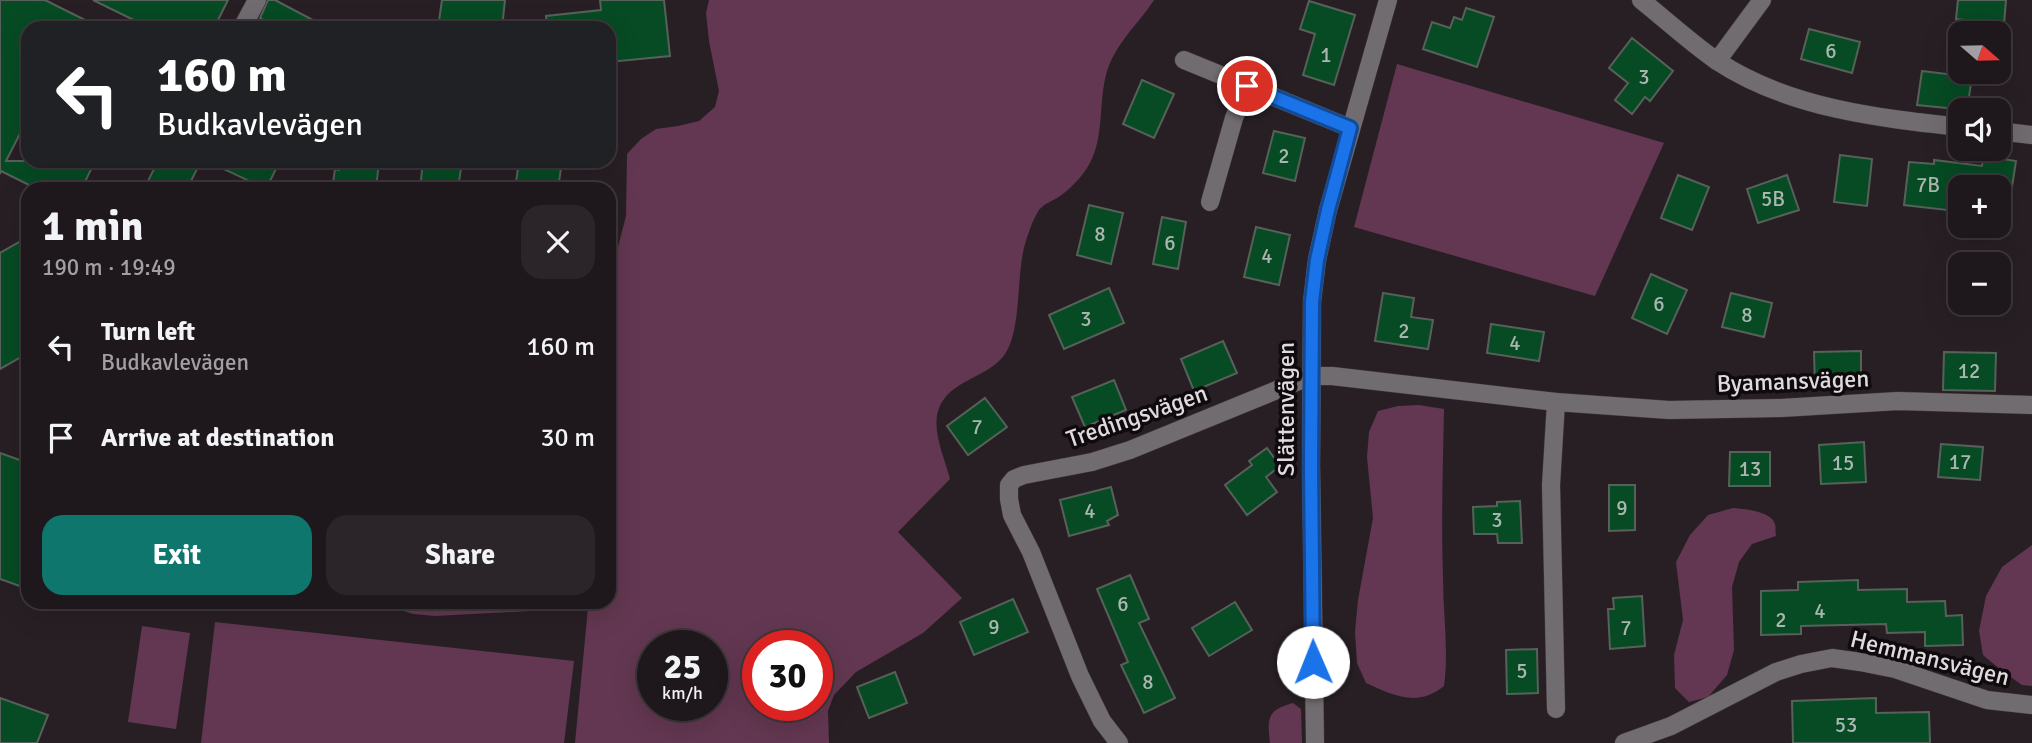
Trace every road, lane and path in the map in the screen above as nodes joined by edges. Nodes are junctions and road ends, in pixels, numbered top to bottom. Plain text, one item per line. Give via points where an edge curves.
1 (257, 0) edge
2 (1388, 0) edge
3 (1642, 0) edge
4 (1762, 0) edge
5 (246, 21) edge
6 (1184, 60) dead end
7 (1717, 61) junction
8 (1247, 86) junction
9 (1948, 126) edge
10 (1350, 128) junction
11 (2011, 133) edge
12 (2032, 135) edge
13 (1210, 202) dead end
14 (1311, 376) junction
15 (1556, 402) junction
16 (2032, 405) edge
17 (2032, 705) edge
18 (1556, 709) dead end
19 (1119, 743) edge
20 (1315, 743) edge
21 (1624, 743) edge

1 - 5 street
2 - 10 street, Slättenvägen
3 - 7 street
4 - 7 street
6 - 8 street
7 - 9 street via 1762,85 1802,99 1889,119
8 - 10 street
8 - 13 street
10 - 14 street, Slättenvägen via 1317,260
11 - 12 street
14 - 15 street, Byamansvägen
14 - 19 street, Tredingsvägen via 1130,450 1092,463 1024,475 1009,485 1012,515 1080,676 1102,722
14 - 20 street, Slättenvägen
15 - 16 street, Byamansvägen via 1669,410 1898,401
15 - 18 street via 1552,485
17 - 21 street, Hemmansvägen via 1987,700 1895,670 1832,658 1776,672 1671,726

